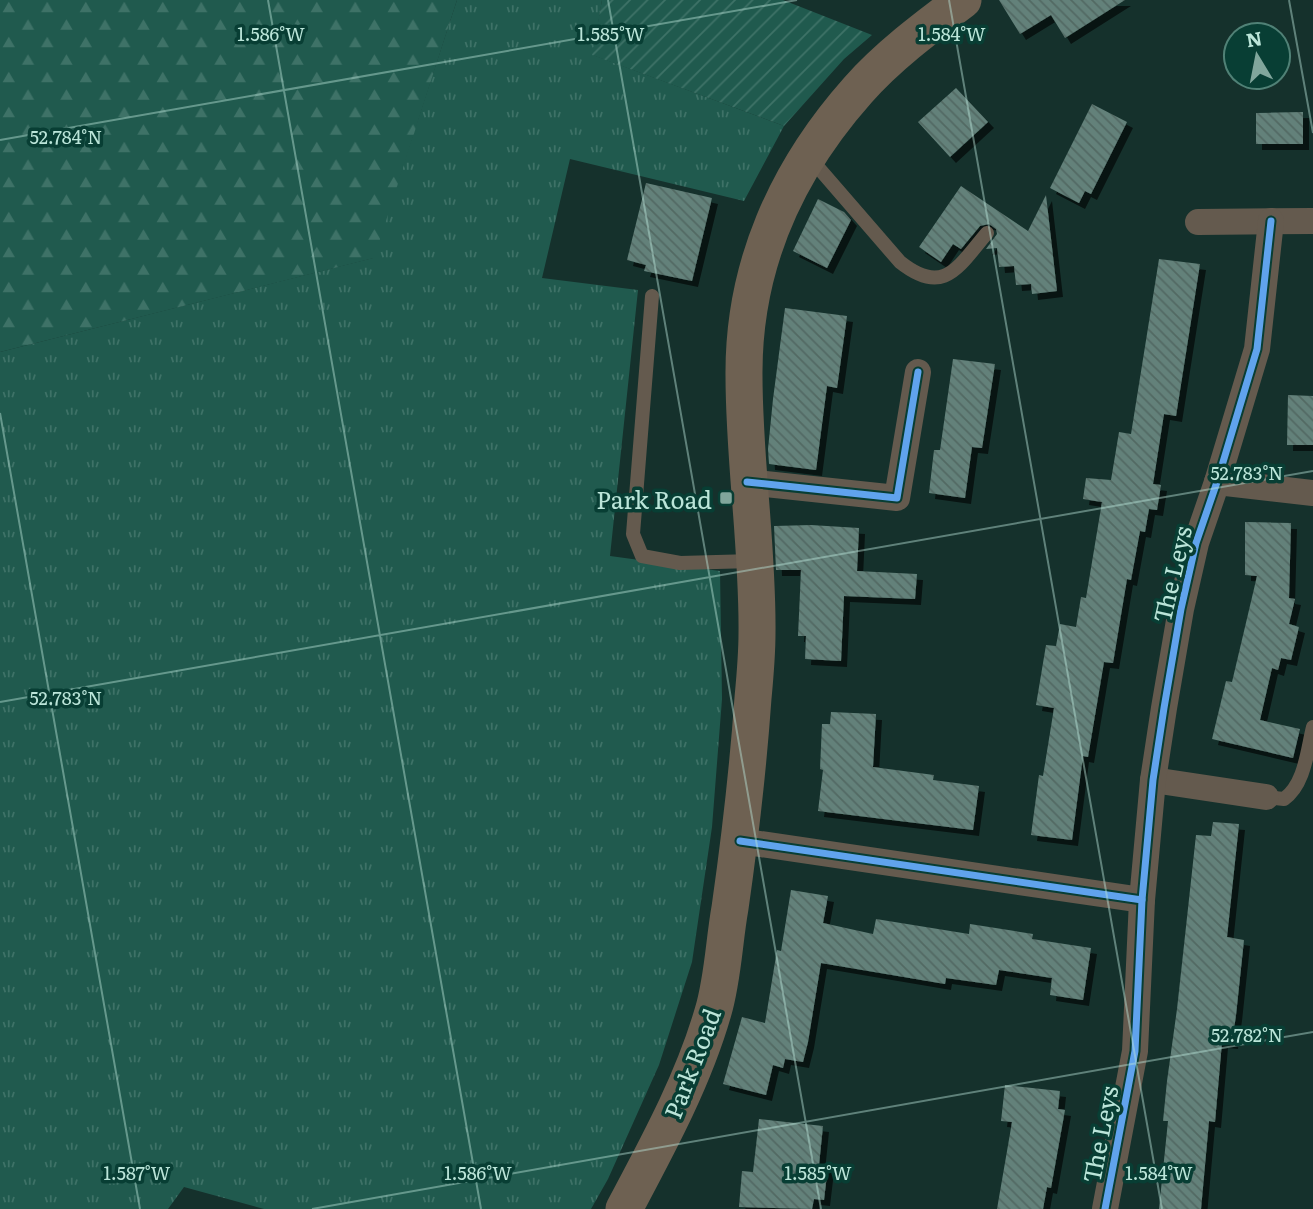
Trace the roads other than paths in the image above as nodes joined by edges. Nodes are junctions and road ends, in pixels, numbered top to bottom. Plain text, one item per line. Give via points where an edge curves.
1 (963, 0) edge
2 (818, 143) junction
3 (1271, 221) junction
4 (1313, 221) edge
5 (1199, 222) dead end
6 (987, 233) dead end
7 (652, 296) dead end
8 (918, 372) dead end
9 (747, 482) junction
10 (1217, 482) junction
11 (1313, 493) edge
12 (754, 561) junction
13 (1313, 727) edge
14 (1153, 780) junction
15 (1266, 797) joint
16 (740, 841) junction
17 (1142, 900) junction
18 (624, 1209) edge
19 (1105, 1209) edge

1 - 2 main road, Park Road via 859,88
2 - 6 lane via 900,262 912,272 929,278 955,270
2 - 9 main road, Park Road via 772,222 756,269 743,372
3 - 4 street
3 - 5 street
3 - 10 street, The Leys via 1257,349
7 - 12 lane via 633,534 642,556 680,563
8 - 9 street via 897,498
9 - 12 main road, Park Road
10 - 11 street
10 - 14 street, The Leys via 1196,543 1181,609
12 - 16 main road, Park Road via 758,634
13 - 15 lane via 1294,792 1284,799
14 - 15 street
14 - 17 street, The Leys
16 - 17 street
16 - 18 main road, Park Road via 714,1009 663,1137
17 - 19 street, The Leys via 1135,1051

